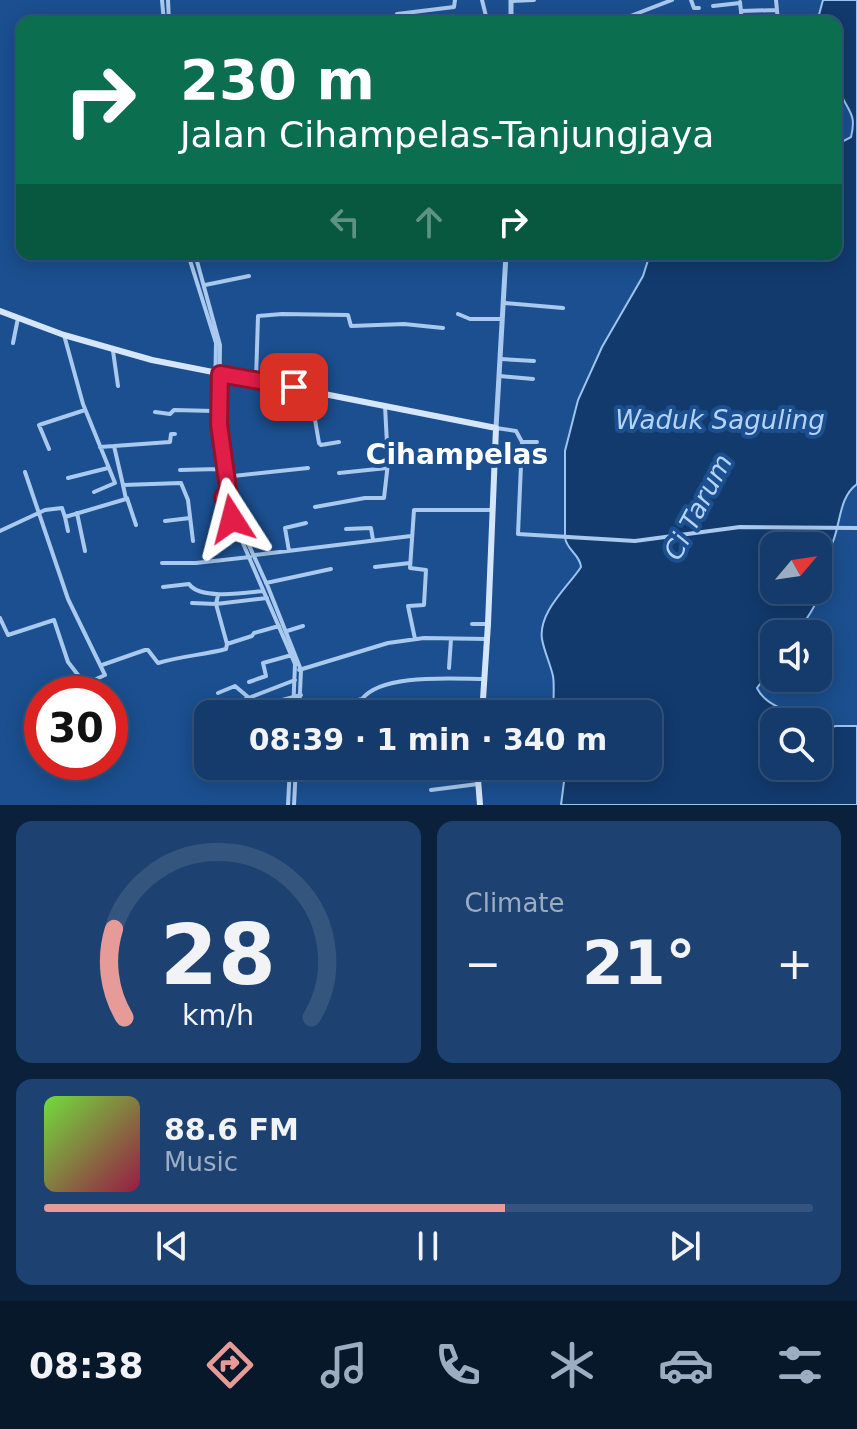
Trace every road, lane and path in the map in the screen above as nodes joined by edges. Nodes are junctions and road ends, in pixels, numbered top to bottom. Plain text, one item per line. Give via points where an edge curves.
1 (455, 0) edge
2 (511, 0) edge
3 (534, 0) edge
4 (672, 0) edge
5 (691, 0) edge
6 (776, 0) edge
7 (740, 1) edge
8 (713, 6) dead end
9 (699, 8) dead end
10 (777, 10) junction
11 (741, 11) junction
12 (397, 14) dead end
13 (638, 14) joint
14 (632, 16) edge
15 (741, 16) edge
16 (778, 16) edge
17 (192, 260) edge
18 (195, 260) edge
19 (506, 260) edge
20 (196, 267) junction
21 (249, 276) dead end
22 (205, 285) junction
23 (505, 303) junction
24 (563, 308) dead end
25 (0, 311) edge
26 (458, 314) dead end
27 (18, 318) junction
28 (504, 319) junction
29 (443, 328) dead end
30 (64, 335) junction
31 (13, 343) dead end
32 (113, 351) junction
33 (501, 359) junction
34 (276, 361) dead end
35 (534, 361) dead end
36 (218, 373) junction
37 (500, 376) junction
38 (533, 379) dead end
39 (256, 380) junction
40 (273, 383) junction
41 (118, 386) dead end
42 (315, 391) junction
43 (385, 406) junction
44 (85, 410) junction
45 (214, 411) junction
46 (155, 412) dead end
47 (496, 428) junction
48 (175, 434) dead end
49 (217, 440) junction
50 (339, 442) dead end
51 (522, 442) junction
52 (537, 442) dead end
53 (114, 446) junction
54 (100, 447) junction
55 (49, 449) dead end
56 (477, 454) dead end
57 (496, 456) junction
58 (108, 468) junction
59 (308, 468) dead end
60 (387, 468) junction
61 (218, 469) junction
62 (180, 470) dead end
63 (25, 472) dead end
64 (339, 473) dead end
65 (224, 477) junction
66 (68, 478) dead end
67 (123, 485) junction
68 (94, 492) dead end
69 (226, 496) junction
70 (127, 498) junction
71 (315, 507) dead end
72 (493, 510) junction
73 (40, 513) junction
74 (77, 513) junction
75 (65, 517) junction
76 (190, 518) junction
77 (165, 521) dead end
78 (306, 523) dead end
79 (136, 525) dead end
80 (857, 528) edge
81 (346, 529) dead end
82 (0, 531) edge
83 (68, 531) dead end
84 (411, 536) junction
85 (373, 540) junction
86 (193, 541) dead end
87 (85, 551) dead end
88 (289, 551) junction
89 (252, 557) junction
90 (162, 563) dead end
91 (410, 563) junction
92 (375, 567) dead end
93 (331, 569) dead end
94 (266, 583) junction
95 (163, 587) dead end
96 (263, 591) junction
97 (218, 594) junction
98 (267, 598) junction
99 (192, 603) dead end
100 (216, 604) junction
101 (0, 618) edge
102 (472, 624) dead end
103 (488, 624) junction
104 (279, 626) junction
105 (303, 626) dead end
106 (287, 631) junction
107 (451, 637) junction
108 (415, 639) junction
109 (487, 639) junction
110 (227, 644) junction
111 (292, 655) junction
112 (102, 665) junction
113 (449, 668) dead end
114 (299, 670) junction
115 (485, 679) junction
116 (295, 680) junction
117 (249, 682) dead end
118 (260, 692) junction
119 (218, 693) dead end
120 (294, 695) junction
121 (301, 695) junction
122 (248, 697) junction
123 (241, 700) edge
124 (263, 700) edge
125 (275, 700) edge
126 (295, 700) edge
127 (300, 700) edge
128 (358, 700) edge
129 (483, 700) edge
130 (289, 780) edge
131 (295, 780) edge
132 (478, 780) edge
133 (478, 784) junction
134 (431, 790) dead end
135 (288, 805) edge
136 (294, 805) edge
137 (480, 805) edge

1 - 12 street via 454,7
2 - 3 street
4 - 13 street
5 - 9 street
6 - 10 street
7 - 8 street
7 - 11 street
10 - 11 street
10 - 16 street
11 - 15 street
13 - 14 street
17 - 20 street
18 - 20 street
19 - 23 street
20 - 22 street
20 - 36 street via 216,343
21 - 22 street
22 - 36 street via 220,345
23 - 24 street
23 - 28 street
25 - 27 main road
26 - 28 street
27 - 30 main road
27 - 31 street
28 - 33 street
29 - 39 street via 351,326 348,315 258,316
30 - 32 main road
30 - 44 street
32 - 36 main road
32 - 41 street
33 - 35 street
33 - 37 street
34 - 40 street
36 - 39 main road
36 - 45 street
36 - 49 street
37 - 38 street
37 - 47 street
39 - 40 main road
40 - 42 main road
42 - 43 main road
42 - 50 street via 319,443
43 - 47 main road
43 - 60 street
44 - 54 street
44 - 55 street via 39,425
45 - 46 street
45 - 49 street
47 - 51 street via 516,431
47 - 57 main road
48 - 53 street via 170,442
49 - 61 street
49 - 65 street
51 - 52 street
51 - 80 street via 519,533 635,541 740,527
53 - 54 street
53 - 67 street
54 - 58 street
56 - 57 street
57 - 72 main road
58 - 66 street
58 - 68 street via 115,484
59 - 65 street
60 - 64 street
60 - 71 street via 384,498
61 - 62 street
61 - 69 street
63 - 73 street
65 - 69 street
67 - 70 street
67 - 76 street via 181,483
69 - 89 street
70 - 74 street
70 - 79 street
72 - 84 street via 416,508
72 - 103 main road
73 - 75 street via 62,508
73 - 82 street
73 - 112 street via 68,599
74 - 75 street
74 - 87 street
75 - 83 street
76 - 77 street
76 - 86 street
78 - 88 street via 285,528
81 - 85 street via 371,528
84 - 85 street
84 - 91 street
85 - 88 street
88 - 89 street
89 - 90 street
89 - 94 street
89 - 96 street
91 - 92 street
91 - 108 street via 410,568 426,570 424,605 408,606
93 - 94 street
94 - 106 street
95 - 97 street via 189,584 196,591
96 - 97 street
96 - 98 street
97 - 100 street
98 - 100 street
98 - 104 street
99 - 100 street
100 - 110 street
101 - 112 street via 8,635 54,620 68,662 86,685 104,677
102 - 103 street
103 - 109 main road
104 - 110 street
104 - 111 street
105 - 106 street
106 - 114 street
107 - 108 street
107 - 109 street
107 - 113 street
108 - 114 street
109 - 115 main road
110 - 112 street via 226,649 158,663 145,650
111 - 114 street
111 - 117 street via 263,663 266,676
114 - 116 street
114 - 121 street
115 - 128 street via 390,683
115 - 129 main road
116 - 118 street
116 - 120 street
118 - 122 street
118 - 124 street
119 - 122 street via 235,686
120 - 121 street
120 - 125 street
120 - 126 street
121 - 127 street
122 - 123 street
130 - 135 street
131 - 136 street
132 - 133 main road
133 - 134 street
133 - 137 main road

